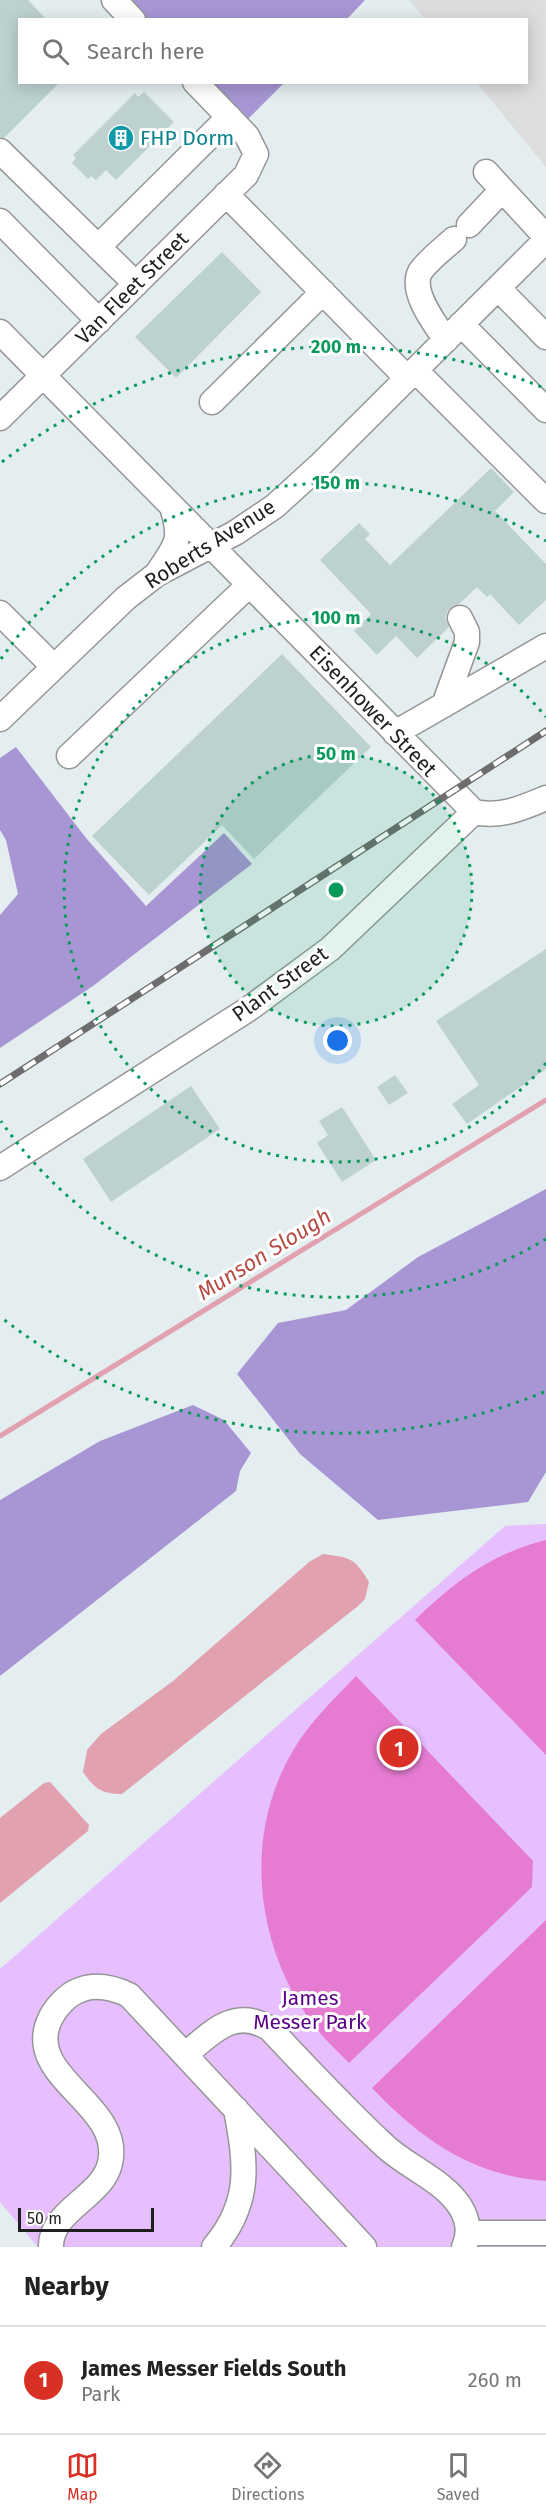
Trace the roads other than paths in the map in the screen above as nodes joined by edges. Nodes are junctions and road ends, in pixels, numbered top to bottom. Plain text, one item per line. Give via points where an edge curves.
1 (114, 0) edge
2 (131, 18) edge
3 (197, 84) edge
4 (229, 117) junction
5 (0, 151) edge
6 (486, 172) dead end
7 (502, 190) junction
8 (226, 194) junction
9 (0, 220) edge
10 (546, 238) edge
11 (98, 247) junction
12 (136, 284) junction
13 (498, 288) junction
14 (323, 292) junction
15 (99, 321) junction
16 (0, 332) edge
17 (453, 332) junction
18 (546, 337) edge
19 (411, 374) junction
20 (42, 376) junction
21 (212, 402) dead end
22 (546, 410) edge
23 (0, 417) edge
24 (546, 501) edge
25 (172, 507) junction
26 (211, 546) junction
27 (158, 574) junction
28 (249, 585) junction
29 (0, 613) edge
30 (460, 618) dead end
31 (546, 646) edge
32 (54, 667) junction
33 (444, 705) junction
34 (0, 719) edge
35 (395, 733) junction
36 (69, 756) dead end
37 (546, 798) edge
38 (474, 812) junction
39 (0, 1168) edge
40 (185, 2055) junction
41 (236, 2109) junction
42 (546, 2233) edge
43 (466, 2240) edge
44 (51, 2247) edge
45 (214, 2247) edge
46 (364, 2247) edge

1 - 2 street
3 - 4 street
4 - 8 street, Van Fleet Street via 247,136 256,154 246,175
4 - 11 street
5 - 11 street
6 - 7 street
7 - 10 street
7 - 17 street via 419,274 422,299 429,315
8 - 12 street, Van Fleet Street
8 - 14 street
9 - 15 street
10 - 13 street, Roberts Avenue
11 - 12 street
12 - 15 street, Van Fleet Street
13 - 17 street, Roberts Avenue
13 - 18 street
14 - 19 street
14 - 21 street
15 - 20 street, Van Fleet Street
16 - 20 street, Eisenhower Street
17 - 19 street, Roberts Avenue
17 - 22 street
19 - 24 street
19 - 26 street, Roberts Avenue via 276,506
20 - 23 street, Van Fleet Street
20 - 25 street, Eisenhower Street
25 - 26 street, Eisenhower Street
25 - 27 street via 179,538
26 - 27 street, Roberts Avenue
26 - 28 street, Eisenhower Street
27 - 32 street, Roberts Avenue via 126,598
28 - 35 street, Eisenhower Street
28 - 36 street
29 - 32 street
30 - 33 street via 467,642
31 - 33 street
32 - 34 street, Roberts Avenue
33 - 35 street
35 - 38 street, Eisenhower Street
37 - 38 street via 513,812
38 - 39 street, Plant Street via 308,968
40 - 41 street
40 - 43 street via 222,2025 257,2020 388,2149 450,2193 468,2225
40 - 44 street via 129,1995 114,1988 81,1989 54,2011 48,2024 46,2053 95,2112 111,2142 110,2164 102,2180 58,2225
41 - 45 street via 244,2157 243,2192 235,2215
41 - 46 street
42 - 43 street

